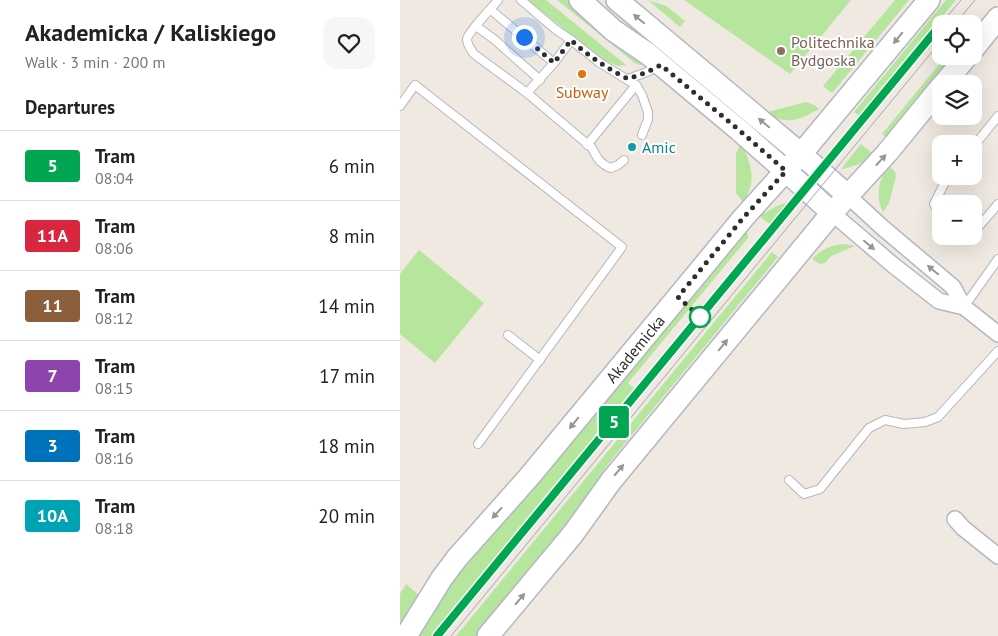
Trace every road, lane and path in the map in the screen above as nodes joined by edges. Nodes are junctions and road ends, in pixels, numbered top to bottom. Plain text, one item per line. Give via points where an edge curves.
1 (498, 0) edge
2 (521, 0) edge
3 (580, 0) edge
4 (617, 0) edge
5 (929, 0) edge
6 (491, 10) junction
7 (998, 18) edge
8 (476, 26) junction
9 (982, 38) edge
10 (571, 40) junction
11 (554, 63) junction
12 (661, 65) junction
13 (960, 65) edge
14 (951, 75) edge
15 (628, 79) junction
16 (540, 80) junction
17 (636, 85) junction
18 (527, 93) junction
19 (932, 98) edge
20 (400, 106) edge
21 (998, 116) edge
22 (642, 135) dead end
23 (982, 136) edge
24 (587, 145) junction
25 (801, 154) junction
26 (624, 160) dead end
27 (786, 171) junction
28 (847, 195) junction
29 (998, 204) edge
30 (832, 213) junction
31 (982, 223) edge
32 (998, 259) edge
33 (964, 307) junction
34 (998, 334) edge
35 (508, 336) dead end
36 (998, 351) edge
37 (540, 360) junction
38 (478, 444) dead end
39 (789, 480) dead end
40 (956, 519) dead end
41 (998, 556) edge
42 (406, 636) edge
43 (488, 636) edge

1 - 6 lane
2 - 10 lane
3 - 12 street via 613,30
25 -> 4 street
5 -> 25 street, Akademicka
6 - 8 lane
6 - 11 lane
7 - 9 street
8 - 16 lane
8 - 18 lane via 467,40 469,48
10 - 11 lane
10 - 15 lane via 600,63
11 - 16 lane
12 - 15 lane
12 - 27 street
13 - 14 street
15 - 17 lane
16 - 18 lane
17 - 22 lane via 648,112
17 - 24 lane
18 - 24 lane
28 -> 19 street
20 - 37 lane via 415,85 622,247
21 - 23 lane
24 - 26 lane via 604,166 611,168
25 - 27 street, Akademicka
25 - 28 street
27 - 30 street
27 -> 42 street, Akademicka via 457,558
28 - 30 street
33 -> 28 street via 953,287
29 - 31 lane
30 -> 33 street via 939,301
43 -> 30 street via 573,534 610,481
32 - 33 lane
33 - 34 street
35 - 37 lane
36 - 39 lane via 938,417 904,424 885,420 869,428 820,489 804,494
37 - 38 lane
40 - 41 street

